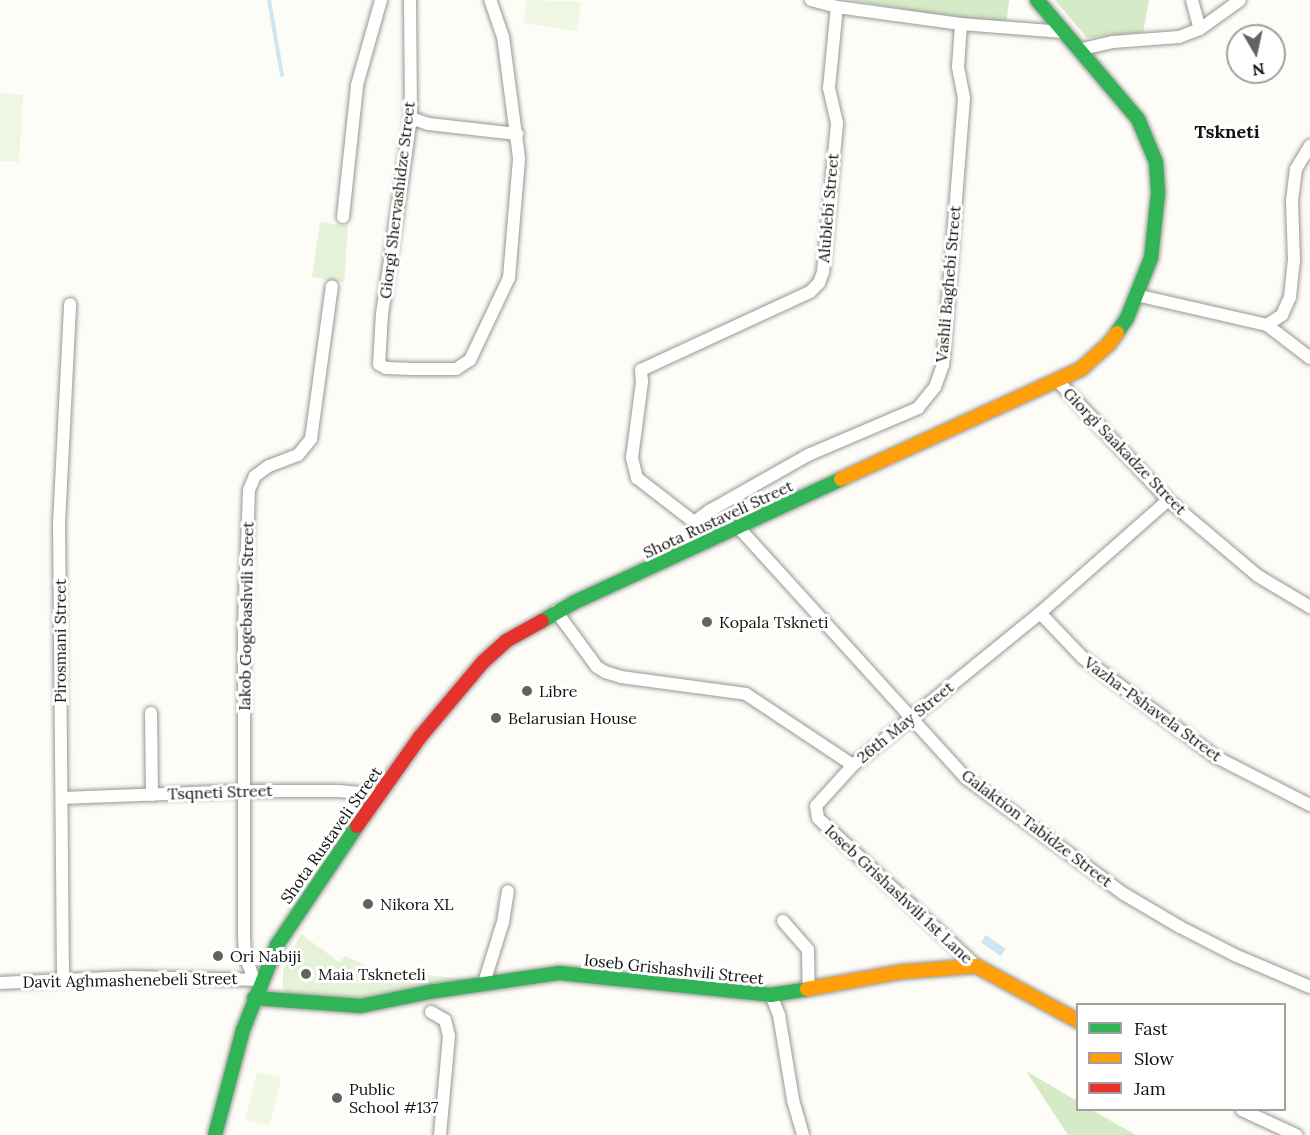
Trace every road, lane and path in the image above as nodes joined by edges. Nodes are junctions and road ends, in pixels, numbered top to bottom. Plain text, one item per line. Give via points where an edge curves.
1 (381, 0) edge
2 (410, 0) edge
3 (490, 0) edge
4 (812, 0) edge
5 (1037, 0) edge
6 (1192, 0) edge
7 (1240, 0) edge
8 (837, 7) junction
9 (961, 24) junction
10 (1200, 29) junction
11 (1064, 32) junction
12 (1078, 50) junction
13 (411, 118) junction
14 (517, 134) junction
15 (1310, 146) edge
16 (343, 217) dead end
17 (332, 286) dead end
18 (1136, 295) junction
19 (70, 304) dead end
20 (1267, 325) junction
21 (1310, 358) edge
22 (1057, 380) junction
23 (1168, 501) junction
24 (694, 522) junction
25 (739, 528) junction
26 (703, 544) junction
27 (1310, 607) edge
28 (556, 611) junction
29 (1040, 613) junction
30 (151, 713) dead end
31 (911, 717) junction
32 (853, 765) junction
33 (243, 791) junction
34 (152, 795) junction
35 (379, 795) junction
36 (62, 798) junction
37 (1310, 805) edge
38 (508, 891) dead end
39 (783, 921) dead end
40 (976, 966) junction
41 (63, 979) junction
42 (257, 980) junction
43 (0, 983) edge
44 (484, 983) junction
45 (1310, 987) edge
46 (809, 989) junction
47 (771, 995) junction
48 (254, 998) junction
49 (431, 1012) dead end
50 (1076, 1020) edge
51 (1244, 1111) edge
52 (215, 1135) edge
53 (440, 1135) edge
54 (803, 1135) edge
55 (1296, 1135) edge

1 - 16 street via 357,85
2 - 13 street, Giorgi Shervashidze Street
3 - 14 street via 503,37
4 - 8 street
5 - 11 main road, Shota Rustaveli Street
6 - 10 street
7 - 10 street
8 - 9 street
8 - 24 street, Alublebi Street via 829,88 837,123 819,283 810,292 641,370 632,458 637,478
9 - 11 street
9 - 24 street, Vashli Baghebi Street via 958,67 964,98 943,365 935,387 918,408 808,455
10 - 12 street via 1179,37 1113,42
11 - 12 main road, Shota Rustaveli Street
12 - 18 main road, Shota Rustaveli Street via 1138,119 1156,162 1158,194 1151,258
13 - 14 street via 428,124
13 - 14 street, Giorgi Shervashidze Street via 382,314 379,364 386,368 456,369 470,360 509,278 519,158
15 - 20 street via 1296,169 1290,297 1282,315
17 - 33 street, Iakob Gogebashvili Street via 311,439 298,455 268,466 255,477 249,490
18 - 20 street
18 - 22 main road, Shota Rustaveli Street via 1127,318 1108,345 1081,369
19 - 36 street, Pirosmani Street via 59,524
20 - 21 street
22 - 23 street, Giorgi Saakadze Street
22 - 25 main road, Shota Rustaveli Street
23 - 27 street, Giorgi Saakadze Street via 1258,576
23 - 29 street, 26th May Street
24 - 26 street
25 - 26 main road, Shota Rustaveli Street
25 - 31 street, Galaktion Tabidze Street
26 - 28 main road, Shota Rustaveli Street
28 - 32 street, 26th May Street via 597,667 605,672 746,694
28 - 35 main road, Shota Rustaveli Street via 506,641 483,662 420,737
29 - 31 street, 26th May Street
29 - 37 street, Vazha-Pshavela Street via 1083,658 1216,757
30 - 34 street
31 - 32 street, 26th May Street
31 - 45 street, Galaktion Tabidze Street via 966,778 1124,894 1237,956
32 - 40 street, Ioseb Grishashvili 1st Lane via 816,806 818,818
33 - 34 street, Tsqneti Street
33 - 35 street, Tsqneti Street
33 - 42 street, Iakob Gogebashvili Street via 245,955
34 - 36 street, Tsqneti Street
35 - 42 main road, Shota Rustaveli Street via 300,906
36 - 41 street, Pirosmani Street
38 - 44 street
39 - 46 street via 808,950
40 - 46 main road, Ioseb Grishashvili Street via 901,972
40 - 50 main road
41 - 42 street, Davit Aghmashenebeli Street
41 - 43 street, Davit Aghmashenebeli Street
42 - 48 main road, Shota Rustaveli Street
44 - 47 main road, Ioseb Grishashvili Street via 559,973
44 - 48 main road, Ioseb Grishashvili Street via 361,1006
46 - 47 main road, Ioseb Grishashvili Street
47 - 54 street via 779,1015 793,1101
48 - 52 main road, Shota Rustaveli Street
49 - 53 street via 445,1020 448,1036
51 - 55 street

